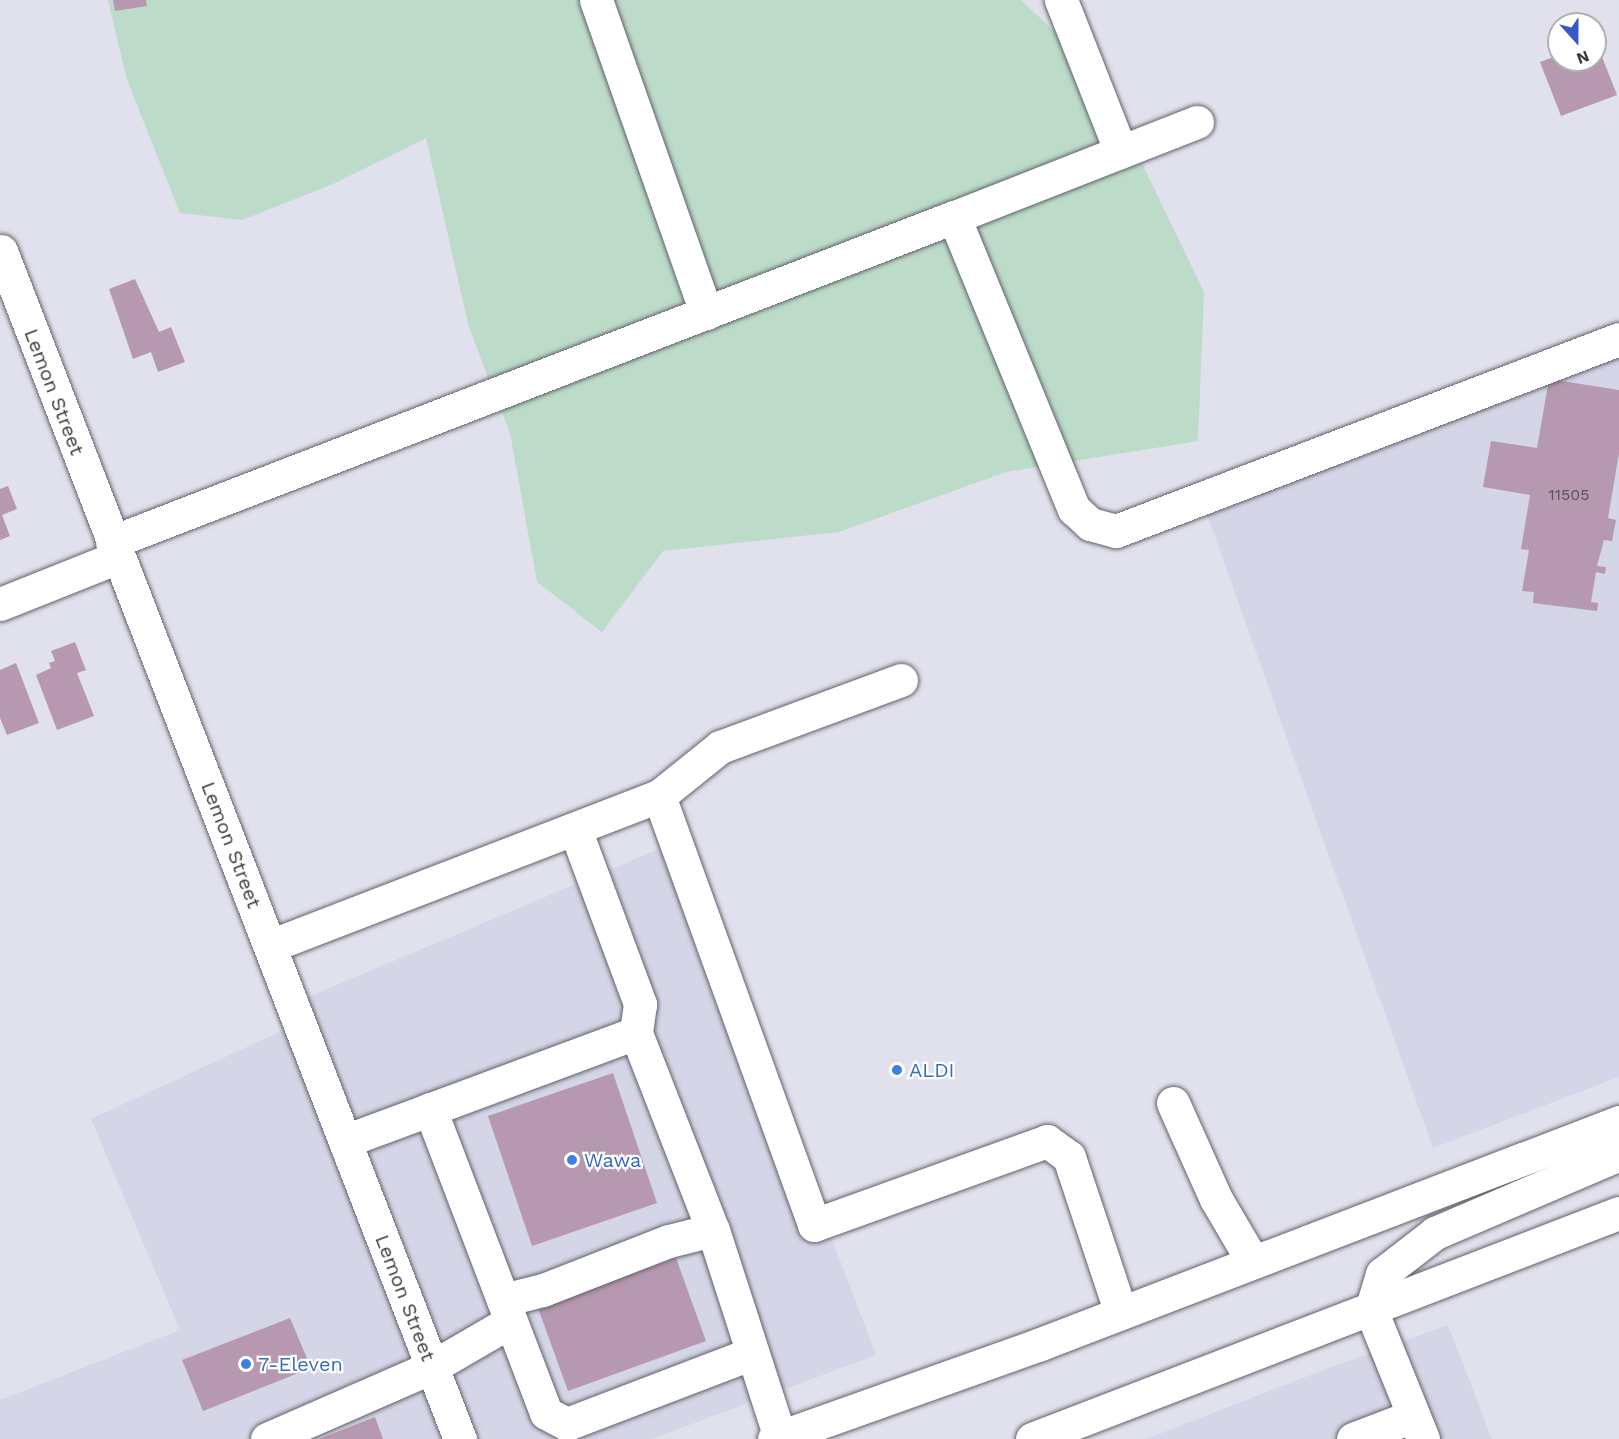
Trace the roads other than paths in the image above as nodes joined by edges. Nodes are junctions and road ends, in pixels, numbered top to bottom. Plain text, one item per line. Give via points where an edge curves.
1 (596, 0) edge
2 (1061, 0) edge
3 (1197, 122) dead end
4 (1121, 152) junction
5 (954, 217) junction
6 (1, 250) edge
7 (706, 313) junction
8 (1619, 339) edge
9 (115, 550) junction
10 (0, 604) edge
11 (901, 680) dead end
12 (659, 796) junction
13 (574, 829) junction
14 (270, 946) junction
15 (636, 1033) junction
16 (1173, 1103) dead end
17 (430, 1109) junction
18 (1619, 1122) edge
19 (345, 1141) junction
20 (1619, 1154) edge
21 (1619, 1214) edge
22 (713, 1230) junction
23 (1253, 1262) junction
24 (1371, 1310) junction
25 (507, 1311) junction
26 (1121, 1313) junction
27 (750, 1354) junction
28 (432, 1367) junction
29 (1418, 1427) edge
30 (777, 1438) edge
31 (267, 1439) edge
32 (460, 1439) edge
33 (1032, 1439) edge
34 (1353, 1439) edge

1 - 7 main road
2 - 4 main road
3 - 4 main road
4 - 5 main road
5 - 7 main road
5 - 8 main road via 1074,508 1090,524 1116,531
6 - 9 main road, Lemon Street
7 - 9 main road
9 - 10 main road
9 - 14 main road, Lemon Street
11 - 12 main road via 720,747
12 - 13 main road
12 - 26 main road via 813,1225 1047,1141 1069,1157
13 - 14 main road
13 - 15 main road via 640,1004
14 - 19 main road, Lemon Street
15 - 17 main road
15 - 22 main road
16 - 23 main road via 1212,1190
17 - 19 main road
17 - 25 main road
18 - 23 main road
19 - 28 main road, Lemon Street
20 - 24 main road via 1435,1233 1382,1274
21 - 24 main road
22 - 25 main road via 669,1242 543,1290
22 - 27 main road
23 - 26 main road
24 - 29 main road
24 - 33 main road
25 - 27 main road via 546,1413 567,1424
25 - 28 main road
26 - 30 main road
27 - 30 main road
28 - 31 main road
28 - 32 main road, Lemon Street
29 - 34 main road

